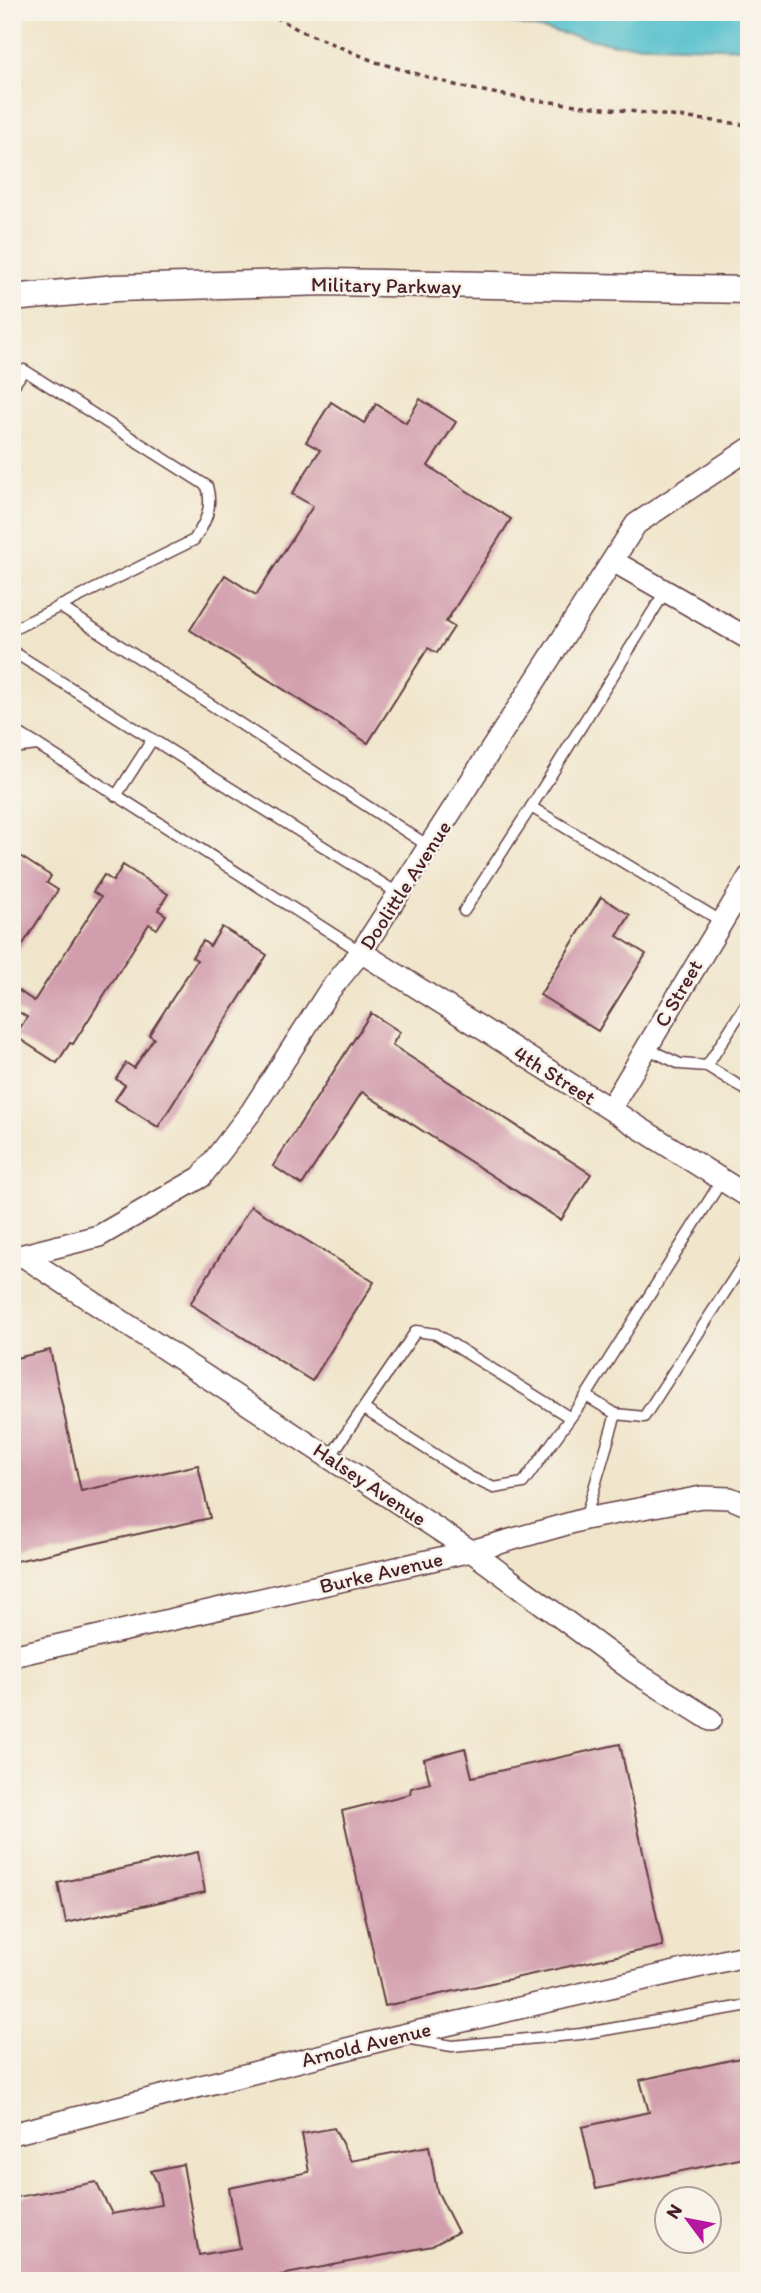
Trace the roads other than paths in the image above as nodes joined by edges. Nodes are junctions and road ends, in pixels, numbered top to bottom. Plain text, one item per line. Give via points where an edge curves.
1 (749, 290) edge
2 (16, 293) edge
3 (12, 388) edge
4 (749, 449) edge
5 (613, 561) junction
6 (665, 592) junction
7 (59, 606) junction
8 (12, 630) edge
9 (749, 639) edge
10 (12, 651) edge
11 (12, 729) edge
12 (152, 740) junction
13 (37, 745) junction
14 (12, 748) edge
15 (116, 796) junction
16 (531, 807) junction
17 (430, 847) junction
18 (749, 877) edge
19 (399, 894) junction
20 (464, 911) dead end
21 (721, 921) junction
22 (361, 952) junction
23 (749, 999) edge
24 (646, 1048) junction
25 (707, 1066) junction
26 (749, 1092) edge
27 (610, 1110) junction
28 (722, 1180) junction
29 (749, 1197) edge
30 (749, 1255) edge
31 (18, 1257) edge
32 (586, 1396) junction
33 (364, 1409) junction
34 (616, 1414) junction
35 (569, 1417) junction
36 (330, 1457) junction
37 (749, 1506) edge
38 (585, 1519) junction
39 (471, 1551) junction
40 (12, 1656) edge
41 (711, 1720) dead end
42 (749, 1955) edge
43 (749, 2005) edge
44 (394, 2037) junction
45 (12, 2134) edge

1 - 2 street, Military Parkway via 329,282
3 - 7 lane via 24,370 207,486 211,499 205,524 194,540
4 - 5 street, Doolittle Avenue via 636,524
5 - 6 street
5 - 17 street, Doolittle Avenue
6 - 9 street
6 - 16 lane
7 - 8 lane
7 - 17 lane
10 - 12 lane
11 - 13 lane
12 - 15 lane
12 - 19 lane
13 - 14 lane
13 - 15 lane
15 - 22 lane
16 - 20 lane
16 - 21 lane
17 - 19 street, Doolittle Avenue
18 - 21 street, C Street
19 - 22 street, Doolittle Avenue
21 - 24 street, C Street
22 - 27 street, 4th Street
22 - 31 street, Doolittle Avenue via 201,1177 99,1236
23 - 25 lane
24 - 25 lane via 680,1064
24 - 27 street, C Street
25 - 26 lane
27 - 28 street, 4th Street
28 - 29 street, 4th Street
28 - 32 lane
30 - 34 lane via 644,1417
31 - 36 street, Halsey Avenue
32 - 34 lane
32 - 35 lane
33 - 35 lane via 494,1488 523,1483
33 - 35 lane via 416,1331 436,1334
33 - 36 lane
34 - 38 lane
36 - 39 street, Halsey Avenue
37 - 38 street, Burke Avenue via 730,1498 702,1497
38 - 39 street, Burke Avenue
39 - 40 street, Burke Avenue
39 - 41 street, Halsey Avenue via 633,1671
42 - 44 street, Arnold Avenue
43 - 44 lane via 581,2034 452,2046
44 - 45 street, Arnold Avenue

